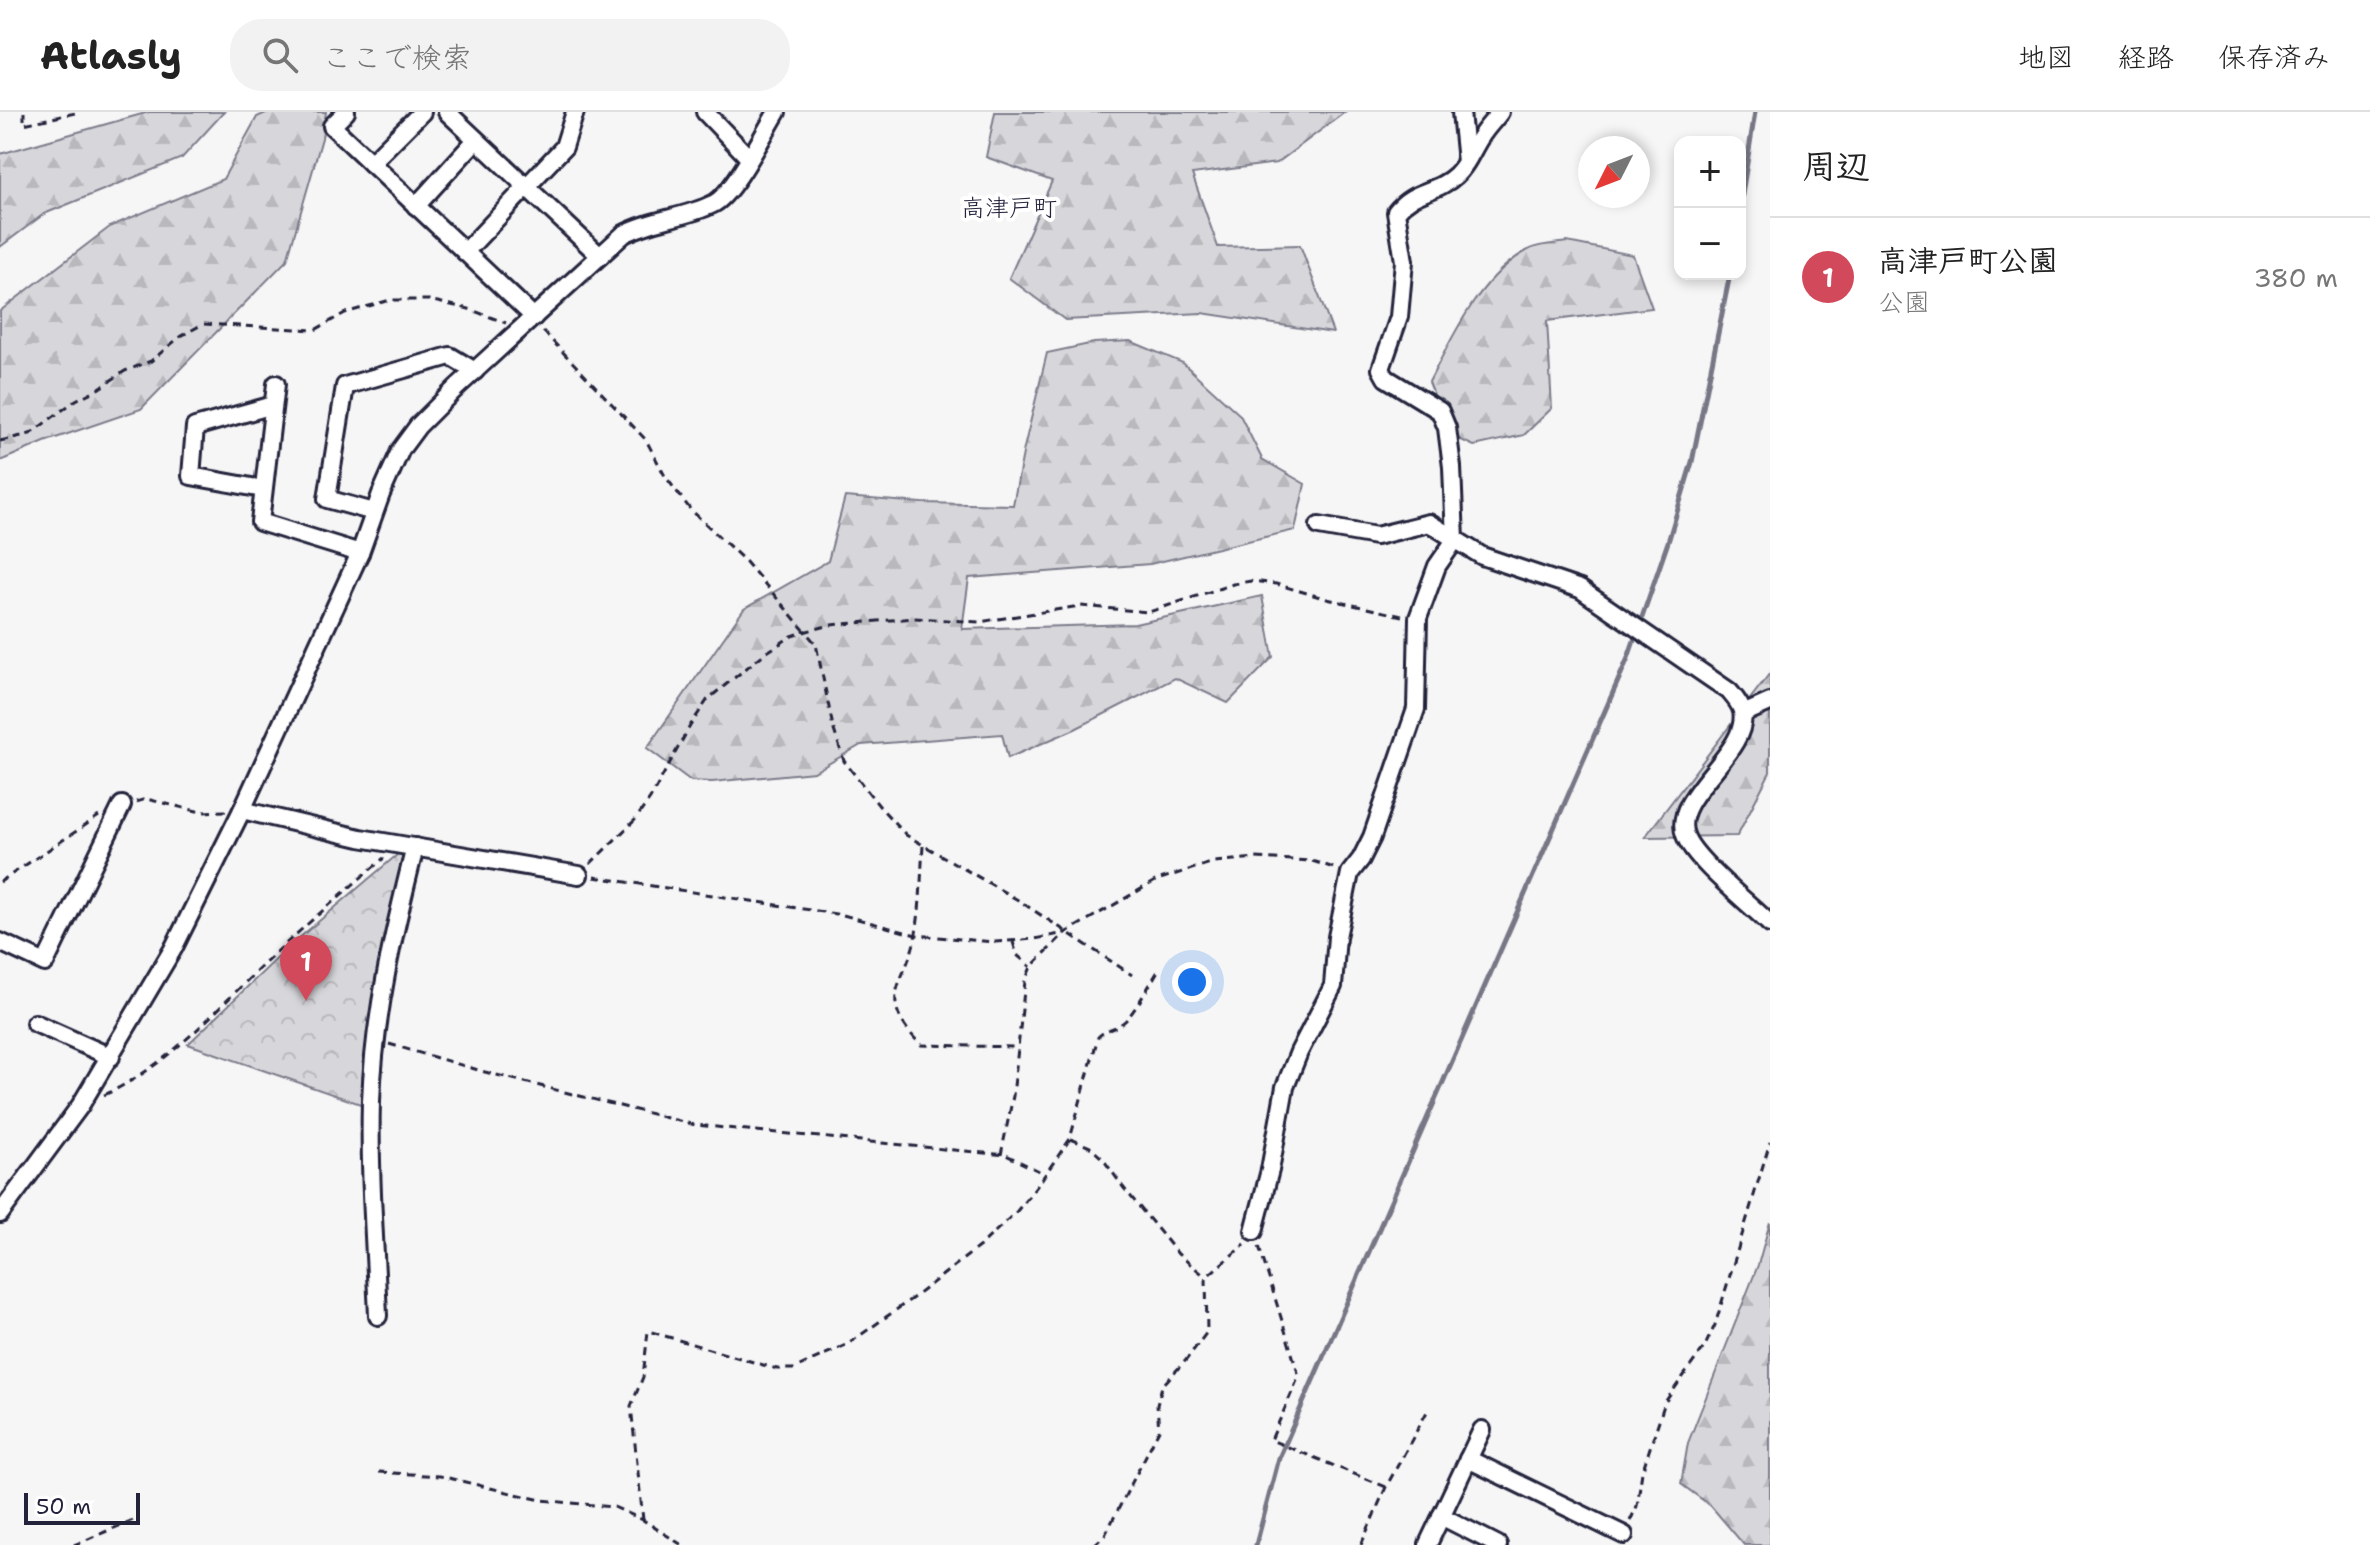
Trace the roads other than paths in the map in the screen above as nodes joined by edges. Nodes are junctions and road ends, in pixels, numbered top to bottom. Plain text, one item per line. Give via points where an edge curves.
1 (346, 112) edge
2 (422, 112) edge
3 (447, 112) edge
4 (575, 112) edge
5 (705, 112) edge
6 (777, 112) edge
7 (1461, 112) edge
8 (1500, 112) edge
9 (476, 140) junction
10 (749, 158) junction
11 (371, 163) junction
12 (1466, 164) junction
13 (527, 187) junction
14 (416, 206) junction
15 (465, 252) junction
16 (600, 256) junction
17 (527, 322) junction
18 (475, 371) junction
19 (276, 384) dead end
20 (273, 405) junction
21 (263, 489) junction
22 (374, 512) junction
23 (1319, 526) dead end
24 (1455, 540) junction
25 (360, 553) junction
26 (1770, 702) edge
27 (1743, 714) junction
28 (122, 805) dead end
29 (242, 810) junction
30 (407, 846) junction
31 (579, 875) road end
32 (1770, 924) edge
33 (0, 942) edge
34 (35, 1023) dead end
35 (111, 1057) junction
36 (0, 1214) edge
37 (1254, 1231) road end
38 (378, 1316) dead end
39 (1482, 1430) dead end
40 (1468, 1459) junction
41 (1441, 1516) junction
42 (1624, 1535) dead end
43 (1428, 1544) edge
44 (1498, 1545) edge

1 - 11 street via 332,126
2 - 11 street
3 - 9 street
4 - 13 street via 564,147
5 - 10 street
6 - 10 street
7 - 12 street
8 - 12 street
9 - 13 street
9 - 14 street
10 - 16 street via 715,204 640,225
11 - 14 street
12 - 24 street via 1437,188 1405,200 1396,212 1404,261 1399,317 1381,369 1386,378 1440,411 1452,467
13 - 15 street
13 - 16 street
14 - 15 street
15 - 17 street
16 - 17 street
17 - 18 street
18 - 22 street via 401,449
18 - 22 street via 450,356 345,386 327,499
19 - 20 street
20 - 21 street
20 - 21 street via 195,427 191,476
21 - 25 street via 260,522
22 - 25 street
23 - 24 street via 1376,536 1429,523
24 - 27 street via 1507,566 1580,589 1729,691
24 - 37 street via 1437,566 1418,618 1416,709 1372,837 1350,873 1333,986 1285,1087
25 - 29 street
26 - 27 street
27 - 32 street via 1733,743 1689,805 1683,831 1696,853
28 - 33 street via 45,963
29 - 30 street
29 - 35 street via 173,949
30 - 31 street
30 - 38 street via 371,1099
34 - 35 street
35 - 36 street
39 - 40 street
40 - 41 street
40 - 42 street
41 - 43 street
41 - 44 street

